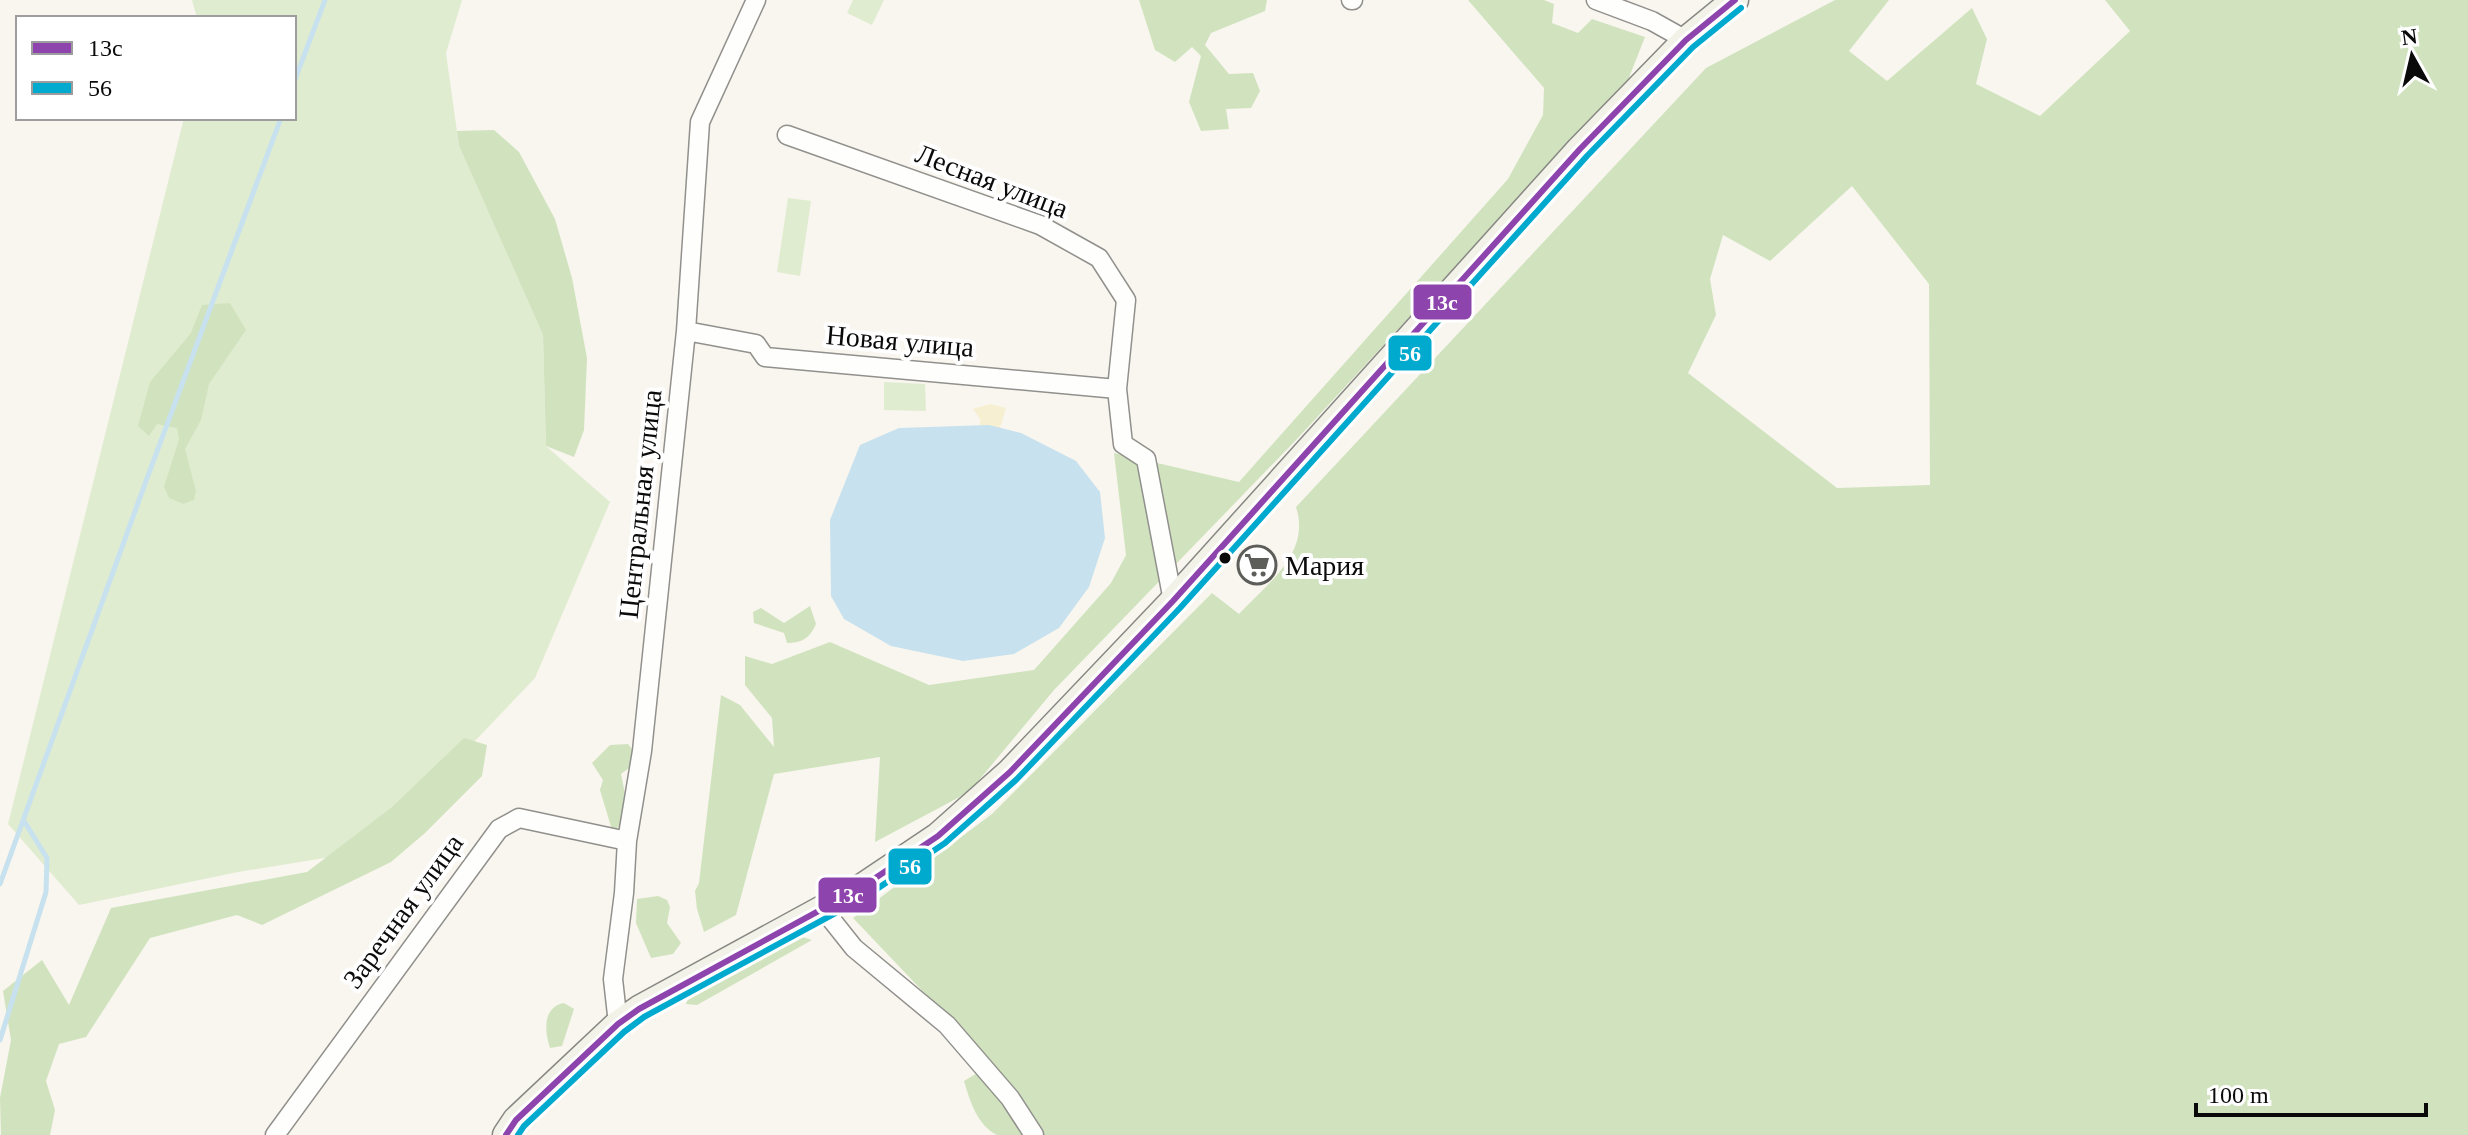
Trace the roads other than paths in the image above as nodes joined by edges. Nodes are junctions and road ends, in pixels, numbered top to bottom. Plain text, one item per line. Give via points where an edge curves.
1 (756, 0) edge
2 (1596, 0) edge
3 (1735, 0) edge
4 (1686, 40) junction
5 (787, 135) dead end
6 (686, 331) junction
7 (1117, 389) junction
8 (1173, 601) junction
9 (627, 841) junction
10 (823, 909) junction
11 (618, 1024) junction
12 (275, 1135) edge
13 (506, 1135) edge
14 (1034, 1135) edge

1 - 6 street, Центральная улица via 700,122
2 - 4 street
3 - 4 street
4 - 8 street via 1580,149
5 - 7 street, Лесная улица via 1040,225 1099,258 1126,300
6 - 7 street, Новая улица via 756,344 765,357
6 - 9 street, Центральная улица via 642,751
7 - 8 street, Лесная улица via 1123,444 1146,459
8 - 10 street via 1010,772 938,836
9 - 11 street, Центральная улица via 613,979
9 - 12 street, Заречная улица via 519,818 499,829
10 - 11 street
10 - 14 street via 854,948 947,1025 1010,1098
11 - 13 street

